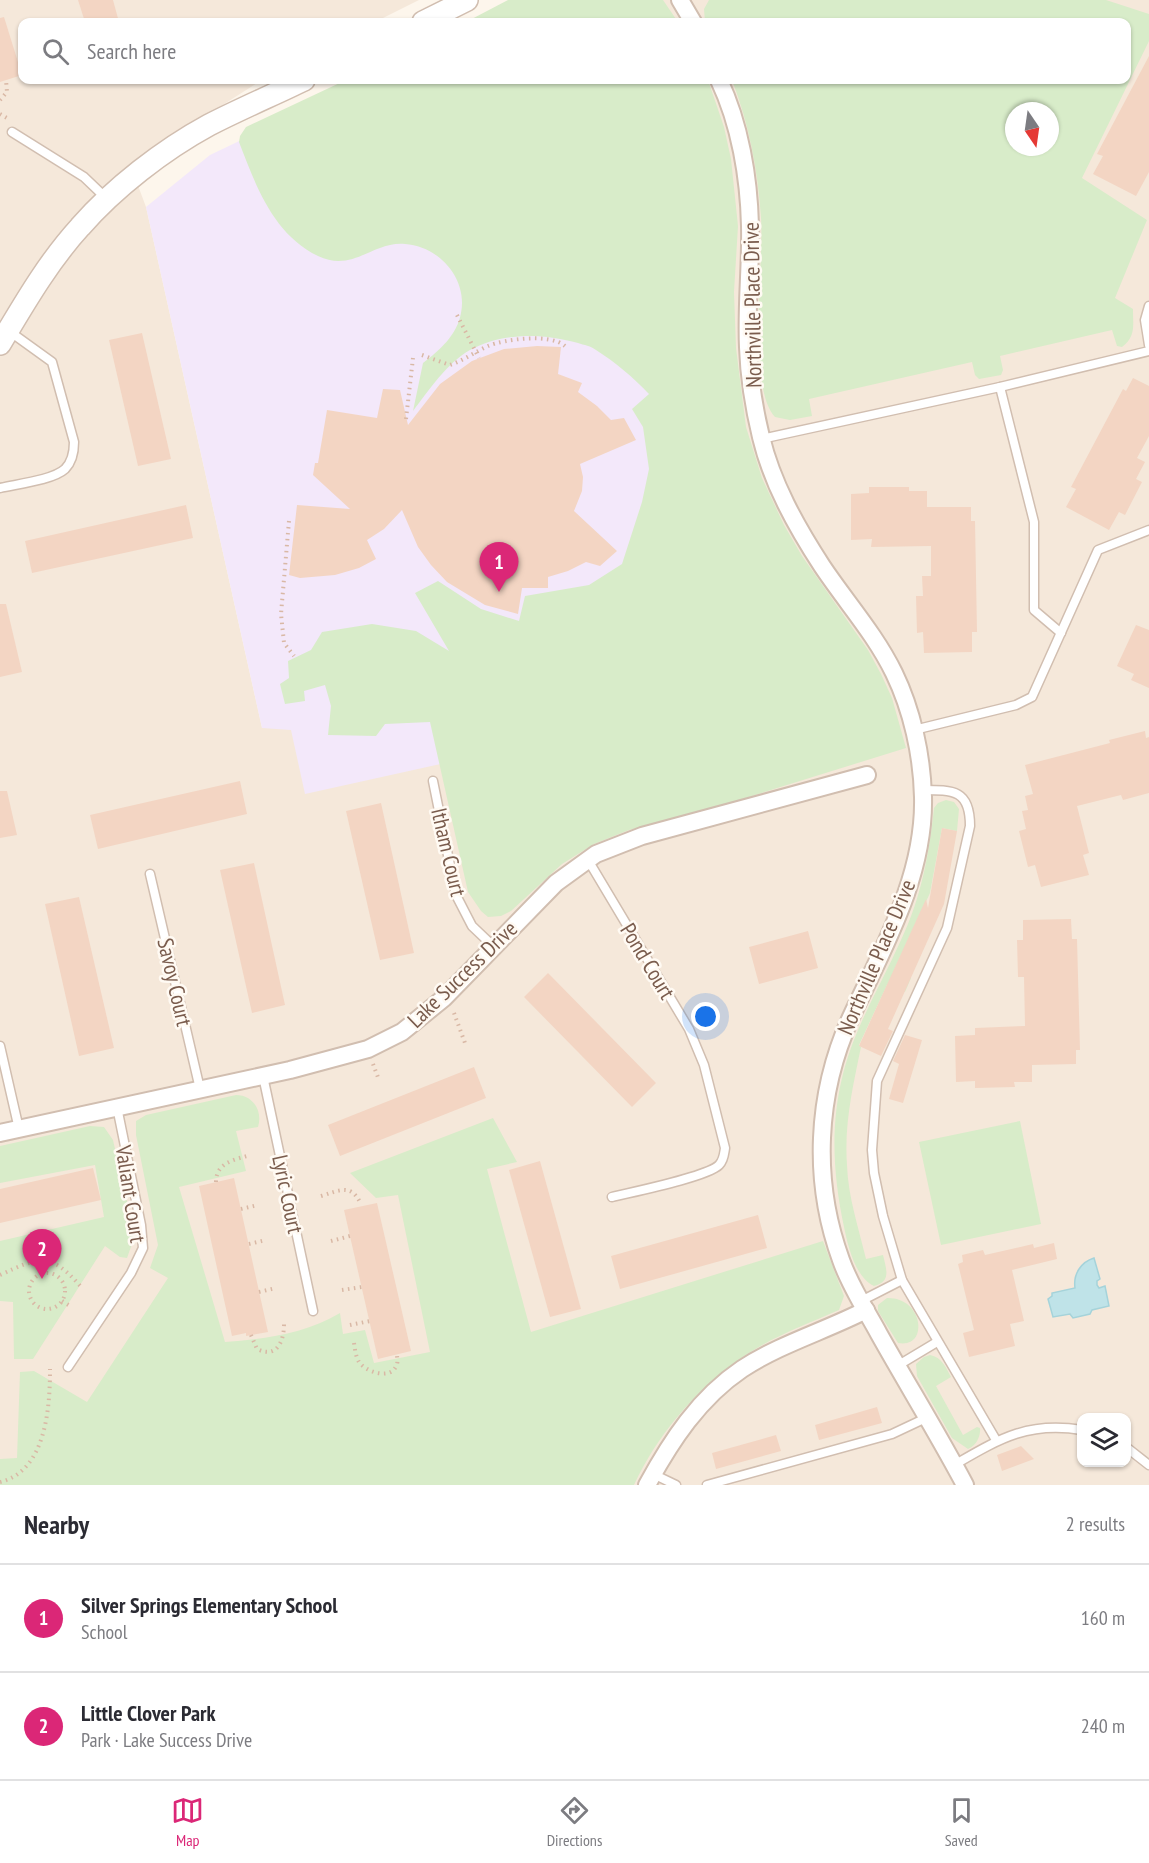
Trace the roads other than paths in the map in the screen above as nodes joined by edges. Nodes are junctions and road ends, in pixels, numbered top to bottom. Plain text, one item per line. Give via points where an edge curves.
1 (467, 0) edge
2 (682, 1) edge
3 (431, 18) edge
4 (691, 18) edge
5 (296, 84) edge
6 (721, 84) edge
7 (12, 132) dead end
8 (107, 199) junction
9 (1149, 306) edge
10 (4, 337) edge
11 (1149, 345) edge
12 (1149, 351) edge
13 (1000, 387) junction
14 (761, 439) junction
15 (0, 488) edge
16 (1149, 530) edge
17 (1061, 633) junction
18 (914, 730) junction
19 (867, 775) dead end
20 (433, 782) dead end
21 (922, 790) junction
22 (588, 860) junction
23 (150, 874) dead end
24 (493, 946) junction
25 (0, 1046) edge
26 (263, 1076) junction
27 (200, 1089) junction
28 (117, 1107) junction
29 (19, 1129) junction
30 (0, 1133) edge
31 (612, 1197) dead end
32 (902, 1280) junction
33 (863, 1306) junction
34 (313, 1311) dead end
35 (937, 1342) junction
36 (897, 1366) junction
37 (68, 1367) dead end
38 (926, 1418) junction
39 (1077, 1429) edge
40 (996, 1440) junction
41 (1131, 1451) edge
42 (954, 1465) junction
43 (1149, 1465) edge
44 (650, 1479) edge
45 (676, 1485) edge
46 (708, 1485) edge
47 (965, 1485) edge

1 - 3 street
2 - 4 street
5 - 8 street via 183,141
6 - 14 street, Northville Place Drive via 741,148 748,189 748,350
7 - 8 lane via 84,177
8 - 10 street via 59,253
9 - 11 lane via 1145,320
10 - 15 lane via 52,362 74,452 65,469 56,474
12 - 13 lane
13 - 14 lane
13 - 17 lane via 1034,522 1034,610
14 - 18 street, Northville Place Drive via 788,509 822,567 894,672
16 - 17 lane via 1098,550
17 - 18 lane via 1032,697 1016,705
18 - 21 street, Northville Place Drive
19 - 22 street, Lake Success Drive via 642,836
20 - 24 lane, Itham Court via 456,895 472,926
21 - 32 lane via 963,797 970,826 947,928 877,1081 874,1173
21 - 33 street, Northville Place Drive via 920,838 911,879 840,1042 824,1111 821,1164 828,1216 842,1262
22 - 24 street, Lake Success Drive via 556,883
22 - 31 lane, Pond Court via 689,1029 704,1065 725,1148 724,1160 717,1167 686,1179
23 - 27 lane, Savoy Court
24 - 26 street, Lake Success Drive via 444,998 402,1032 368,1049
25 - 29 lane
26 - 27 street, Lake Success Drive
26 - 34 lane, Lyric Court
27 - 28 street, Lake Success Drive
28 - 29 street, Lake Success Drive
28 - 37 lane, Valiant Court via 141,1225 142,1248 131,1273
29 - 30 street, Lake Success Drive
32 - 33 lane
32 - 35 lane
33 - 36 street, Northville Place Drive
33 - 44 street via 742,1370 688,1421
35 - 36 lane
35 - 40 lane
36 - 38 street, Northville Place Drive
38 - 42 street, Northville Place Drive
38 - 46 lane via 892,1434
39 - 40 lane via 1032,1428
40 - 42 lane
41 - 43 lane
42 - 47 street, Northville Place Drive
44 - 45 lane

